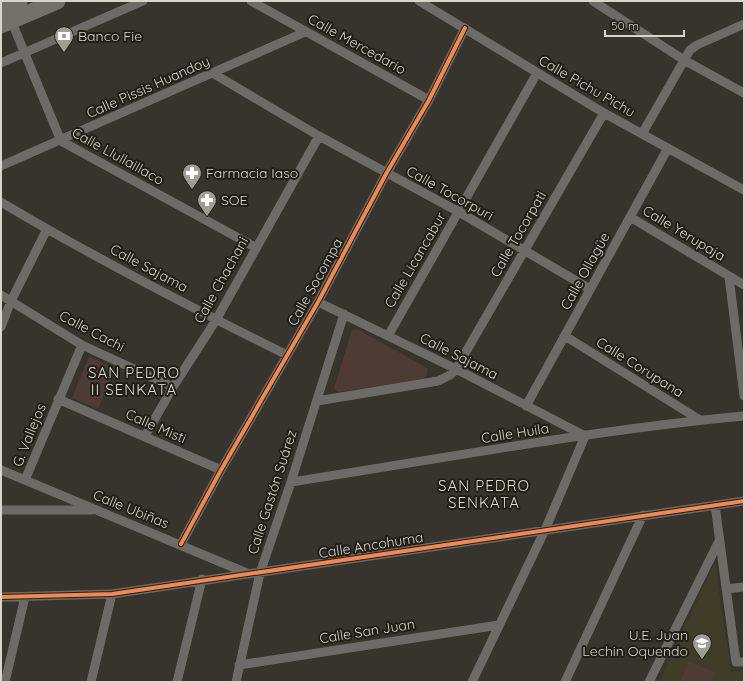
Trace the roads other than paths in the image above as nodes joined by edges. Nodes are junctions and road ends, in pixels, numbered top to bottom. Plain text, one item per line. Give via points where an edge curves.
1 (19, 1) edge
2 (57, 1) edge
3 (143, 1) edge
4 (251, 1) edge
5 (419, 1) edge
6 (593, 1) edge
7 (4, 18) edge
8 (744, 24) edge
9 (465, 28) junction
10 (305, 32) junction
11 (25, 53) junction
12 (684, 60) junction
13 (1, 63) edge
14 (537, 73) junction
15 (214, 74) junction
16 (744, 93) edge
17 (429, 100) junction
18 (604, 113) junction
19 (642, 134) junction
20 (319, 136) junction
21 (61, 141) junction
22 (668, 148) junction
23 (1, 166) edge
24 (386, 174) junction
25 (744, 190) edge
26 (1, 202) edge
27 (459, 212) junction
28 (630, 217) junction
29 (47, 229) junction
30 (255, 247) junction
31 (525, 251) junction
32 (729, 277) junction
33 (744, 285) edge
34 (590, 289) junction
35 (1, 295) edge
36 (11, 301) junction
37 (318, 302) junction
38 (344, 314) junction
39 (216, 320) junction
40 (1, 327) edge
41 (388, 336) junction
42 (565, 336) junction
43 (82, 344) junction
44 (287, 355) junction
45 (456, 369) junction
46 (173, 387) junction
47 (744, 396) edge
48 (58, 399) junction
49 (317, 400) junction
50 (526, 406) junction
51 (744, 416) edge
52 (700, 420) junction
53 (145, 436) junction
54 (585, 436) junction
55 (1, 470) edge
56 (221, 470) junction
57 (26, 480) junction
58 (291, 482) junction
59 (744, 501) edge
60 (715, 505) junction
61 (1, 510) edge
62 (95, 510) junction
63 (643, 515) junction
64 (545, 530) junction
65 (719, 541) junction
66 (181, 544) junction
67 (260, 573) junction
68 (250, 574) junction
69 (202, 579) junction
70 (744, 587) edge
71 (726, 589) junction
72 (112, 594) junction
73 (1, 597) edge
74 (25, 597) junction
75 (500, 626) junction
76 (740, 662) edge
77 (239, 665) junction
78 (5, 682) edge
79 (91, 682) edge
80 (177, 682) edge
81 (236, 682) edge
82 (472, 682) edge
83 (565, 682) edge
84 (649, 682) edge

1 - 7 highway
2 - 7 highway
3 - 11 street
4 - 10 street, Calle Mercedario
5 - 9 street, Calle Pichu Pichu
6 - 12 street
7 - 11 street, Calle Llullaillaco
8 - 12 street via 697,45 690,50
9 - 14 street, Calle Pichu Pichu
9 - 17 street, Calle Socompa
10 - 15 street, Calle Pissis Huandoy
10 - 17 street, Calle Mercedario
11 - 13 street
11 - 21 street, Calle Llullaillaco
12 - 16 street
12 - 19 street
14 - 18 street, Calle Pichu Pichu
14 - 27 street, Calle Licancabur
15 - 20 street, Calle Tocorpuri
15 - 21 street, Calle Pissis Huandoy
17 - 24 street, Calle Socompa
18 - 19 street, Calle Pichu Pichu
18 - 31 street, Calle Tocorpati
19 - 22 street, Calle Pichu Pichu
20 - 24 street, Calle Tocorpuri
20 - 30 street, Calle Chachani
21 - 23 street, Calle Pissis Huandoy
21 - 30 street, Calle Llullaillaco
22 - 25 street, Calle Pichu Pichu
22 - 28 street, Calle Ollagüe
24 - 27 street, Calle Tocorpuri
24 - 37 street, Calle Socompa
26 - 29 street, Calle Sajama
27 - 31 street, Calle Tocorpuri
27 - 41 street, Calle Licancabur
28 - 32 street, Calle Yerupaja
28 - 34 street, Calle Ollagüe
29 - 36 street
29 - 39 street, Calle Sajama
30 - 39 street, Calle Chachani
31 - 34 street, Calle Tocorpuri
31 - 45 street, Calle Tocorpati
32 - 33 street, Calle Yerupaja
32 - 47 street
34 - 42 street, Calle Ollagüe
35 - 36 street, Calle Cachi
36 - 40 street
36 - 43 street, Calle Cachi
37 - 38 street, Calle Sajama
37 - 44 street, Calle Socompa
38 - 41 street, Calle Sajama
38 - 49 street, Calle Gastón Suárez
39 - 44 street, Calle Sajama
39 - 46 street, Calle Chachani
41 - 45 street, Calle Sajama
42 - 50 street, Calle Ollagüe
42 - 52 street, Calle Corupana
43 - 46 street, Calle Cachi
43 - 48 street, G. Vallejos
44 - 56 street, Calle Socompa
45 - 49 street via 438,381
45 - 50 street, Calle Sajama
46 - 53 street, Calle Chachani
48 - 53 street, Calle Misti
48 - 57 street, G. Vallejos
49 - 58 street, Calle Gastón Suárez
50 - 54 street, Calle Sajama
51 - 52 street, Calle Huila
52 - 54 street, Calle Huila
53 - 56 street, Calle Misti
54 - 58 street, Calle Huila
54 - 64 street
55 - 57 street, Calle Ubiñas
56 - 66 street, Calle Socompa
57 - 62 street, Calle Ubiñas
58 - 67 street, Calle Gastón Suárez
59 - 60 street, Calle Ancohuma
60 - 63 street, Calle Ancohuma
60 - 65 street
61 - 62 street
62 - 66 street, Calle Ubiñas
63 - 64 street, Calle Ancohuma
63 - 83 street
64 - 67 street, Calle Ancohuma
64 - 75 street
65 - 71 street
65 - 84 street
66 - 68 street, Calle Ubiñas
67 - 68 street, Calle Ancohuma
67 - 77 street, Calle Gastón Suárez
68 - 69 street, Calle Ancohuma
69 - 72 street, Calle Ancohuma
69 - 80 street
70 - 71 street
71 - 76 street
72 - 74 street, Calle Ancohuma
72 - 79 street
73 - 74 street, Calle Ancohuma
74 - 78 street
75 - 77 street, Calle San Juan
75 - 82 street
77 - 81 street, Calle Gastón Suárez

